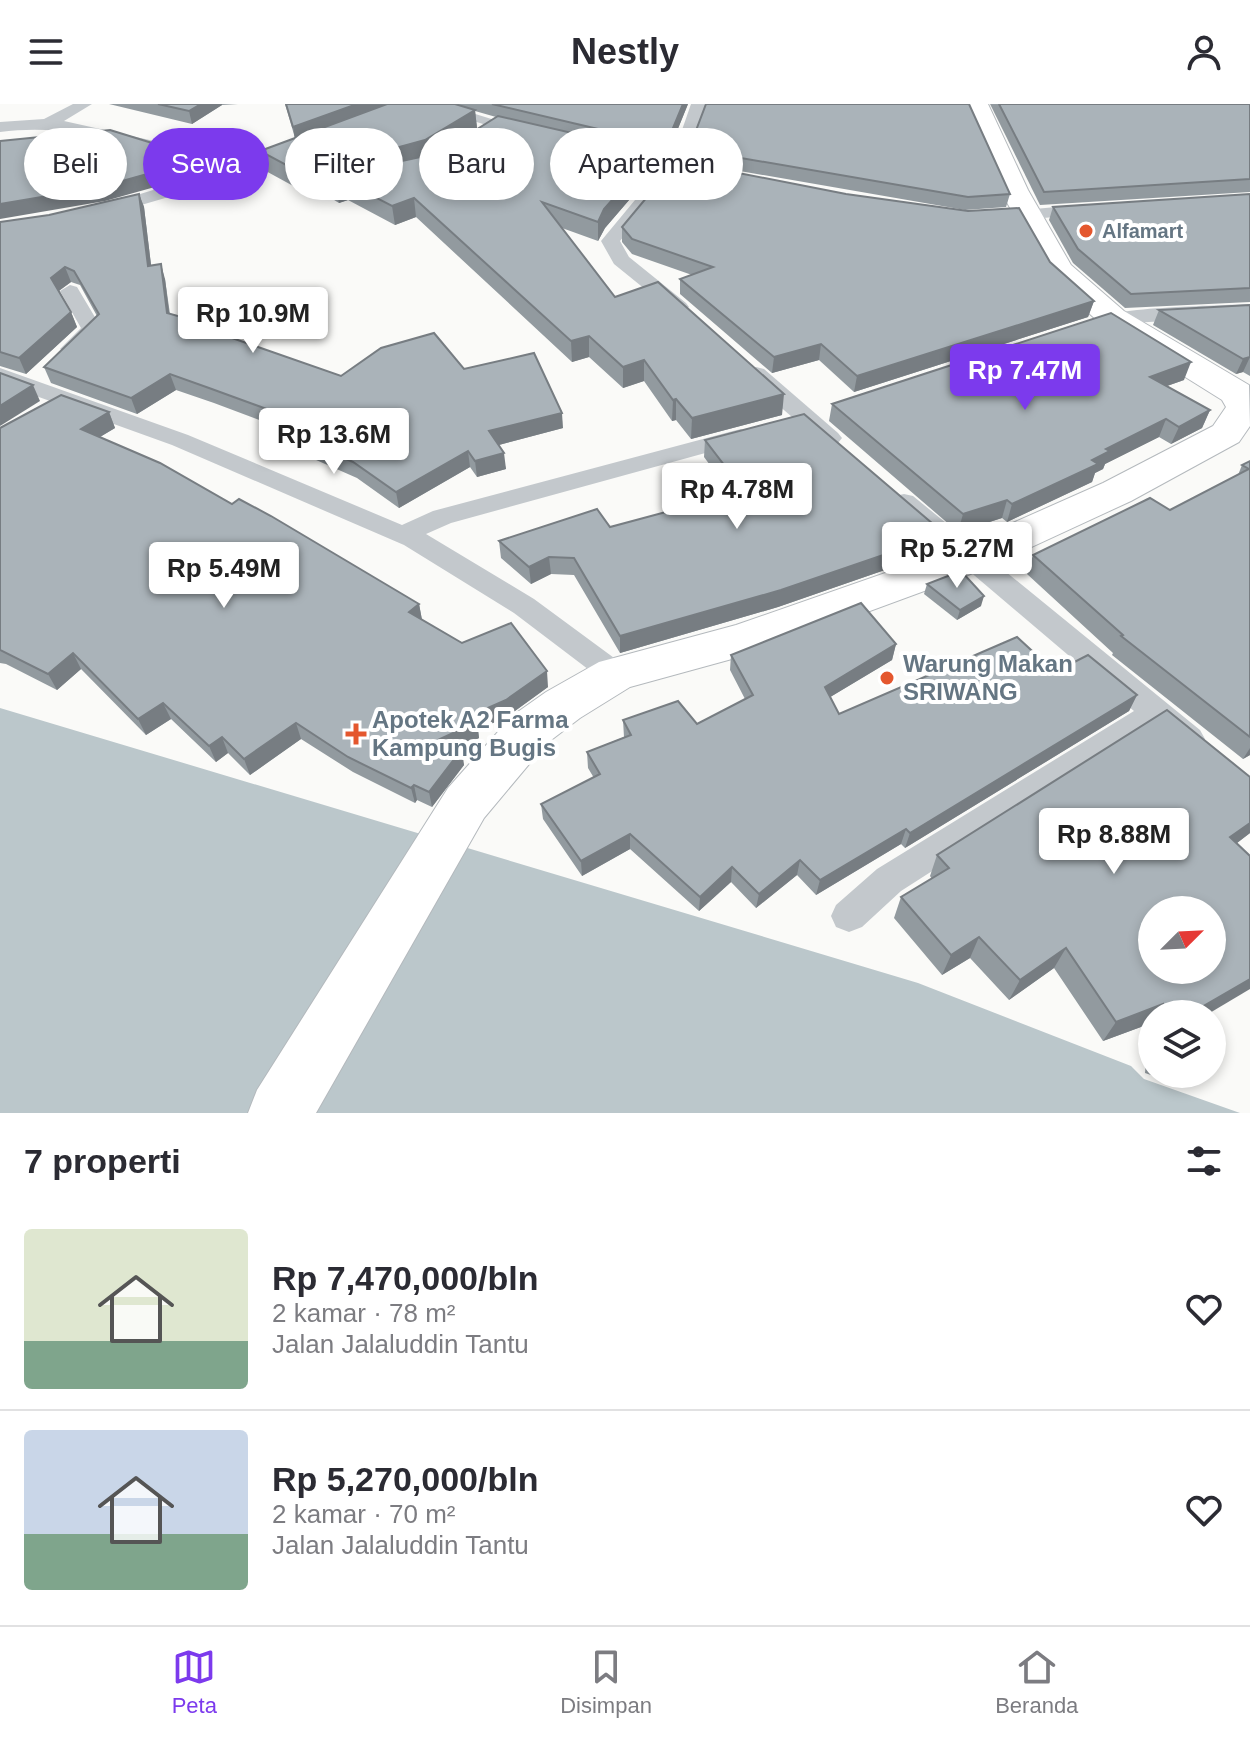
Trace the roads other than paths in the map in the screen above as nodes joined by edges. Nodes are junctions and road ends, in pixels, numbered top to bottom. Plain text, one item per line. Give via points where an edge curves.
1 (84, 104) edge
2 (426, 104) edge
3 (699, 104) edge
4 (976, 104) edge
5 (47, 124) junction
6 (497, 126) junction
7 (0, 127) edge
8 (494, 128) edge
9 (540, 136) edge
10 (143, 144) edge
11 (143, 199) edge
12 (1100, 208) edge
13 (1026, 213) junction
14 (87, 215) edge
15 (984, 218) edge
16 (70, 291) dead end
17 (1250, 310) edge
18 (692, 318) edge
19 (1097, 323) junction
20 (736, 357) edge
21 (0, 375) edge
22 (29, 387) junction
23 (1243, 396) edge
24 (63, 399) junction
25 (833, 410) edge
26 (38, 415) edge
27 (807, 418) junction
28 (853, 458) edge
29 (887, 488) edge
30 (413, 539) junction
31 (969, 559) junction
32 (615, 674) junction
33 (1157, 712) junction
34 (1203, 750) edge
35 (849, 916) dead end
36 (280, 1113) edge

1 - 5 street
2 - 6 street
3 - 18 street via 676,168 648,191 610,241 621,260
4 - 13 highway
5 - 7 street
5 - 10 street
6 - 8 street
6 - 9 street
11 - 14 street
12 - 13 street
13 - 15 street
13 - 19 highway
16 - 22 street via 92,329
17 - 19 street
19 - 23 highway
20 - 27 street
21 - 22 street
22 - 24 street
23 - 31 highway via 1243,412 1226,434 1117,492
24 - 26 street
24 - 30 street via 225,457
25 - 27 street
27 - 28 street
27 - 30 street via 442,517 412,530
29 - 31 street
30 - 32 street via 524,606
31 - 32 highway via 745,639
31 - 33 street
32 - 36 highway via 529,730 466,803
33 - 34 street
33 - 35 street via 889,880

